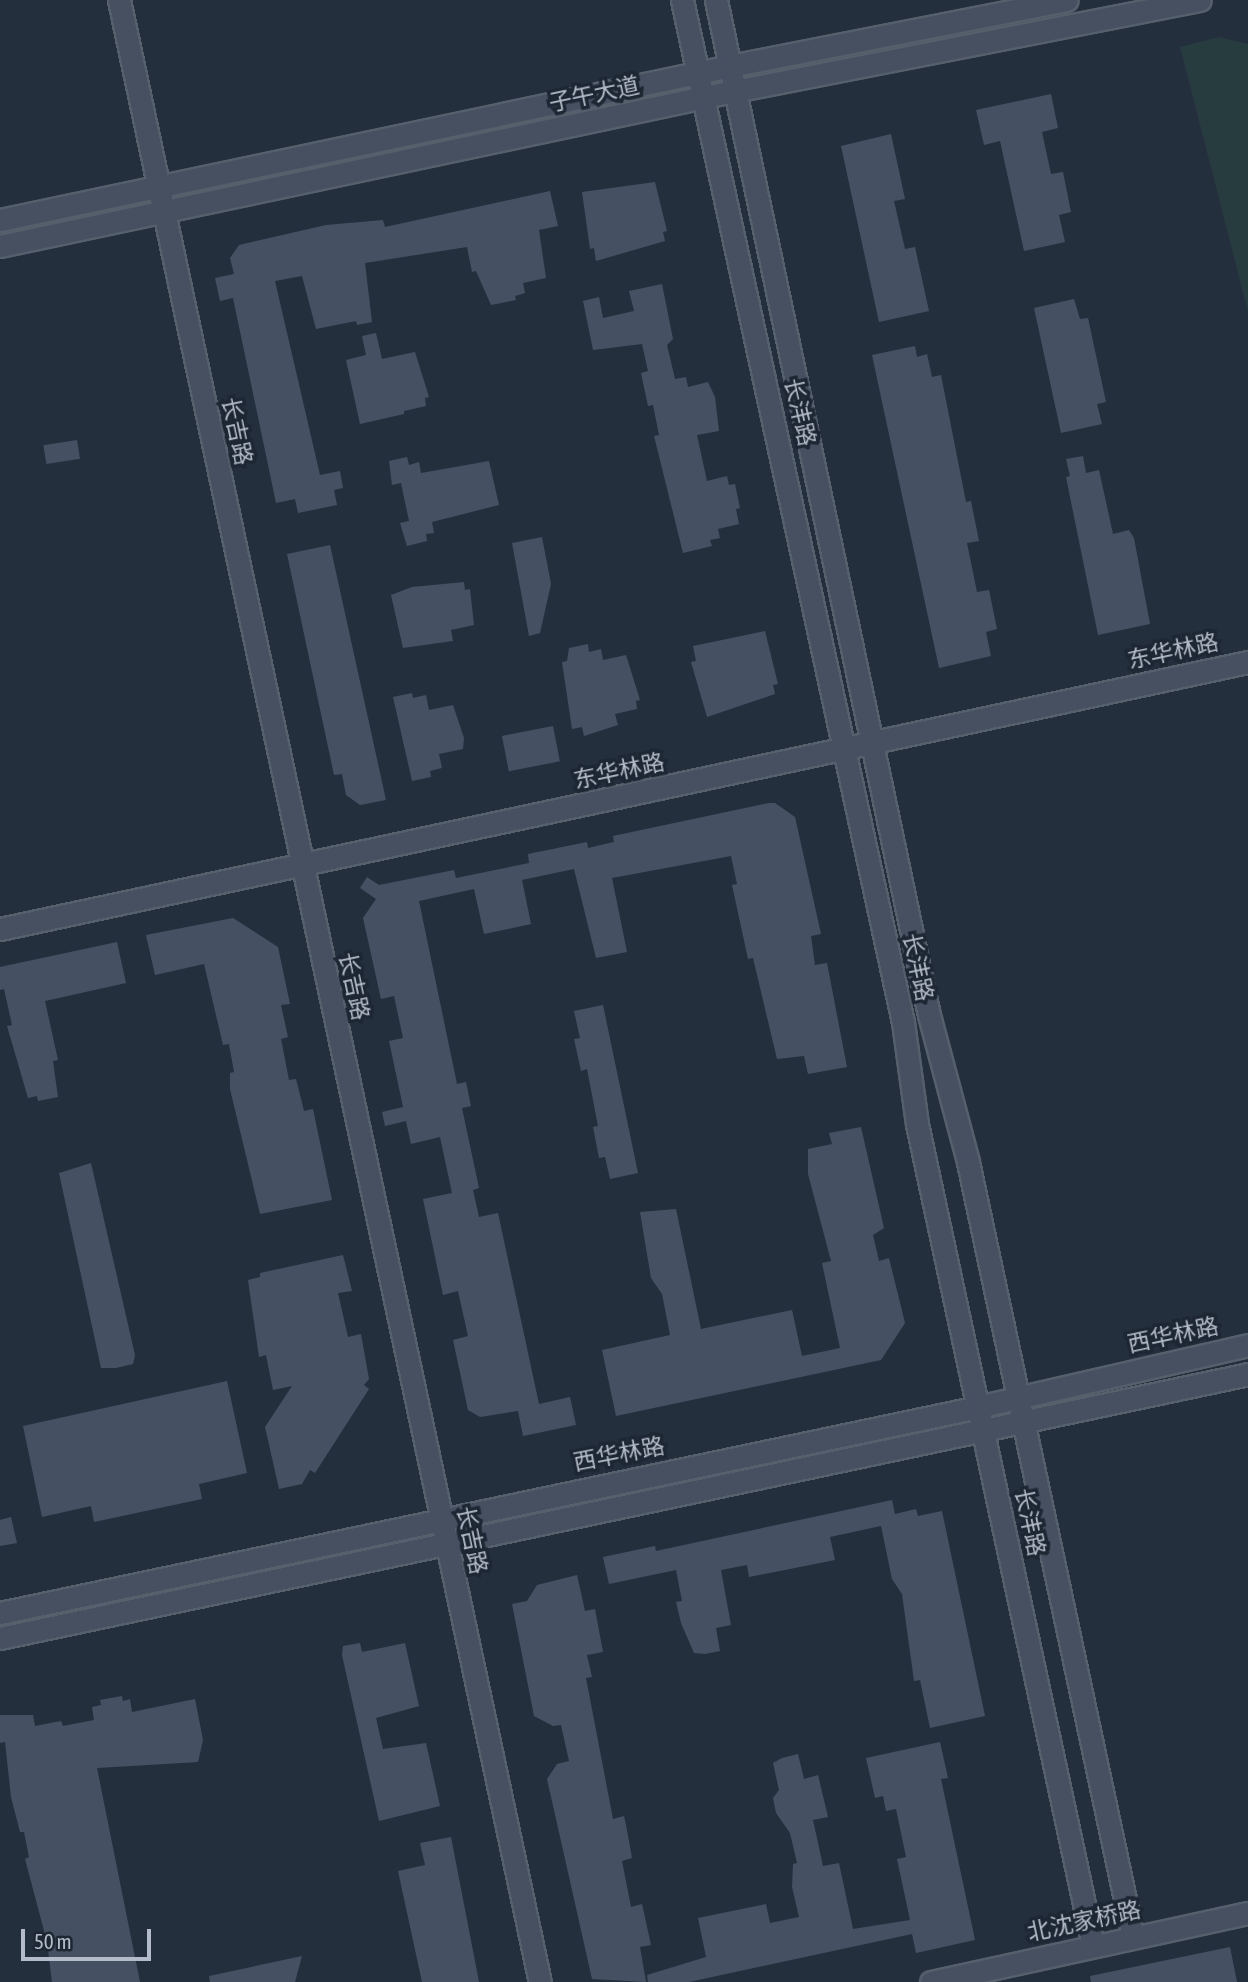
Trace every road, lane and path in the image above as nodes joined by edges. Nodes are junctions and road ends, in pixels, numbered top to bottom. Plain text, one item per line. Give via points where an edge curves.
1 (119, 0) edge
2 (682, 0) edge
3 (716, 0) edge
4 (1067, 0) edge
5 (1200, 0) edge
6 (730, 66) junction
7 (698, 73) junction
8 (734, 92) junction
9 (704, 97) junction
10 (158, 187) junction
11 (163, 212) junction
12 (0, 220) edge
13 (0, 246) edge
14 (1248, 662) edge
15 (870, 743) junction
16 (845, 748) junction
17 (301, 866) junction
18 (0, 929) edge
19 (1248, 1345) edge
20 (1248, 1374) edge
21 (1018, 1396) junction
22 (978, 1407) junction
23 (1024, 1423) junction
24 (984, 1431) junction
25 (440, 1517) junction
26 (447, 1547) junction
27 (0, 1613) edge
28 (0, 1638) edge
29 (1248, 1913) edge
30 (1133, 1937) junction
31 (1093, 1946) junction
32 (540, 1982) edge
33 (931, 1982) edge

1 - 10 street, 长吉路
2 - 7 street, 长沣路
3 - 6 street, 长沣路
4 - 6 street, 子午大道
5 - 8 street, 子午大道
6 - 7 street, 子午大道
6 - 8 street, 长沣路
7 - 9 street, 长沣路
7 - 10 street, 子午大道
8 - 9 street, 子午大道
8 - 15 street, 长沣路
9 - 11 street, 子午大道
9 - 16 street, 长沣路
10 - 11 street, 长吉路
10 - 12 street, 子午大道
11 - 13 street, 子午大道
11 - 17 street, 长吉路
14 - 15 street, 东华林路
15 - 16 street, 东华林路
15 - 21 street, 长沣路
16 - 17 street, 东华林路
16 - 22 street, 长沣路 via 903,1022 917,1124
17 - 18 street, 东华林路
17 - 25 street, 长吉路
19 - 21 street, 西华林路
20 - 23 street
21 - 22 street, 西华林路
21 - 23 street, 长沣路
22 - 24 street, 长沣路
22 - 25 street, 西华林路
23 - 24 street
23 - 30 street, 长沣路
24 - 26 street
24 - 31 street, 长沣路
25 - 26 street, 长吉路
25 - 27 street, 西华林路
26 - 28 street
26 - 32 street, 长吉路
29 - 30 street, 北沈家桥路
30 - 31 street, 北沈家桥路
31 - 33 street, 北沈家桥路

